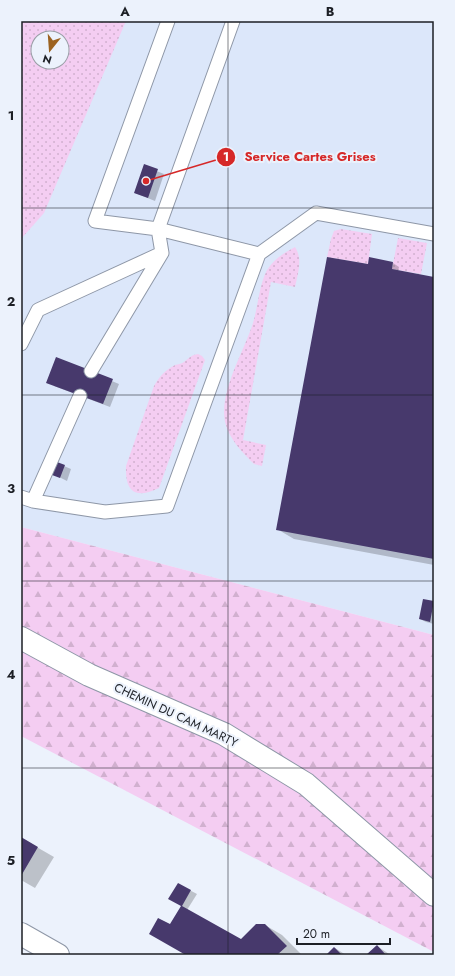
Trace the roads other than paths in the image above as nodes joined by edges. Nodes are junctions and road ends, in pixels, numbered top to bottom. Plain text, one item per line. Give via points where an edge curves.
1 (168, 21) edge
2 (233, 21) edge
3 (158, 229) junction
4 (434, 234) edge
5 (162, 253) junction
6 (259, 254) junction
7 (21, 344) edge
8 (91, 370) dead end
9 (80, 396) dead end
10 (27, 499) edge
11 (21, 638) edge
12 (434, 895) edge
13 (21, 934) edge
14 (58, 955) edge

1 - 3 lane via 95,220
2 - 3 lane
3 - 5 lane
3 - 6 lane
4 - 6 lane via 316,213
5 - 7 lane via 38,310
5 - 8 lane
6 - 10 lane via 167,506 105,512
9 - 10 lane
11 - 12 street, CHEMIN DU CAM MARTY via 89,675 224,734 306,784
13 - 14 street

